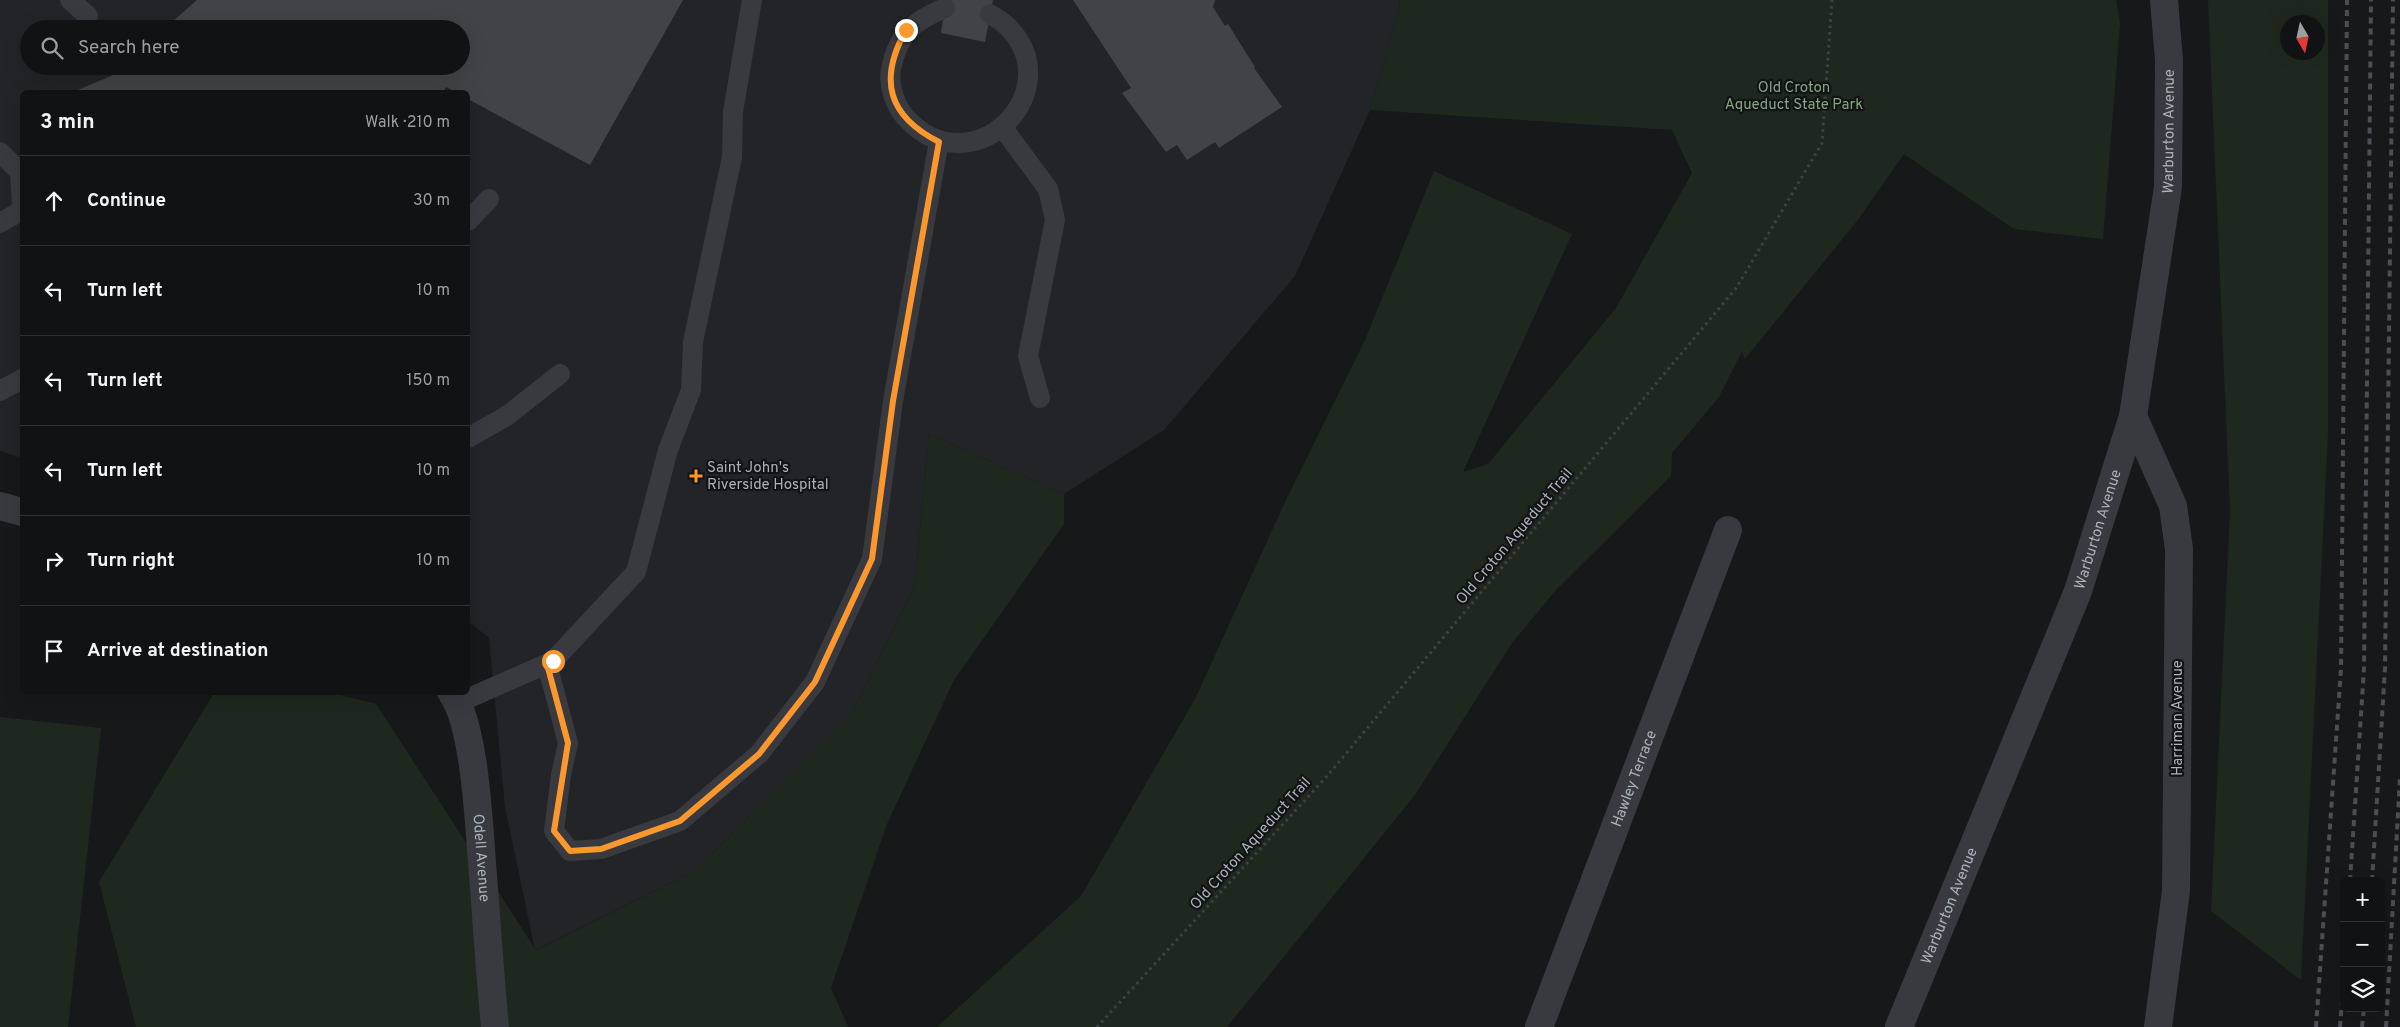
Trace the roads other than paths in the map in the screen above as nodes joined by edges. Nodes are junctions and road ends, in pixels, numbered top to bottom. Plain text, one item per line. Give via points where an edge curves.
1 (70, 0) edge
2 (752, 0) edge
3 (2164, 0) edge
4 (945, 8) dead end
5 (990, 14) dead end
6 (88, 16) dead end
7 (1003, 128) junction
8 (939, 142) junction
9 (0, 152) edge
10 (20, 172) edge
11 (489, 199) dead end
12 (20, 211) edge
13 (470, 219) edge
14 (0, 223) edge
15 (560, 374) dead end
16 (20, 381) edge
17 (0, 391) edge
18 (1040, 398) dead end
19 (2132, 416) junction
20 (470, 437) edge
21 (0, 506) edge
22 (20, 511) edge
23 (1728, 530) dead end
24 (547, 664) junction
25 (454, 696) edge
26 (495, 1027) edge
27 (1539, 1027) edge
28 (1899, 1027) edge
29 (2158, 1027) edge

1 - 6 lane
2 - 24 lane via 733,112 732,157 693,342 691,390 668,450 636,572
3 - 19 street, Warburton Avenue via 2169,60 2168,187
4 - 8 lane via 924,16 906,30 895,50 890,73 893,95 903,115 919,131
5 - 7 lane via 1008,27 1021,45 1027,67 1024,97 1018,111
7 - 8 lane via 984,140 962,144
7 - 18 lane via 1048,189 1055,220 1028,356
8 - 24 lane via 893,401 872,559 815,682 759,754 680,821 601,849 570,851 554,831 568,743
9 - 10 lane
11 - 13 lane
12 - 14 lane
15 - 20 lane via 508,415
16 - 17 lane
19 - 28 street, Warburton Avenue via 2078,591
19 - 29 street, Harriman Avenue via 2173,506 2179,549 2176,891
21 - 22 street
23 - 27 street, Hawley Terrace
24 - 25 lane via 469,698
25 - 26 street, Odell Avenue via 468,744 475,786

